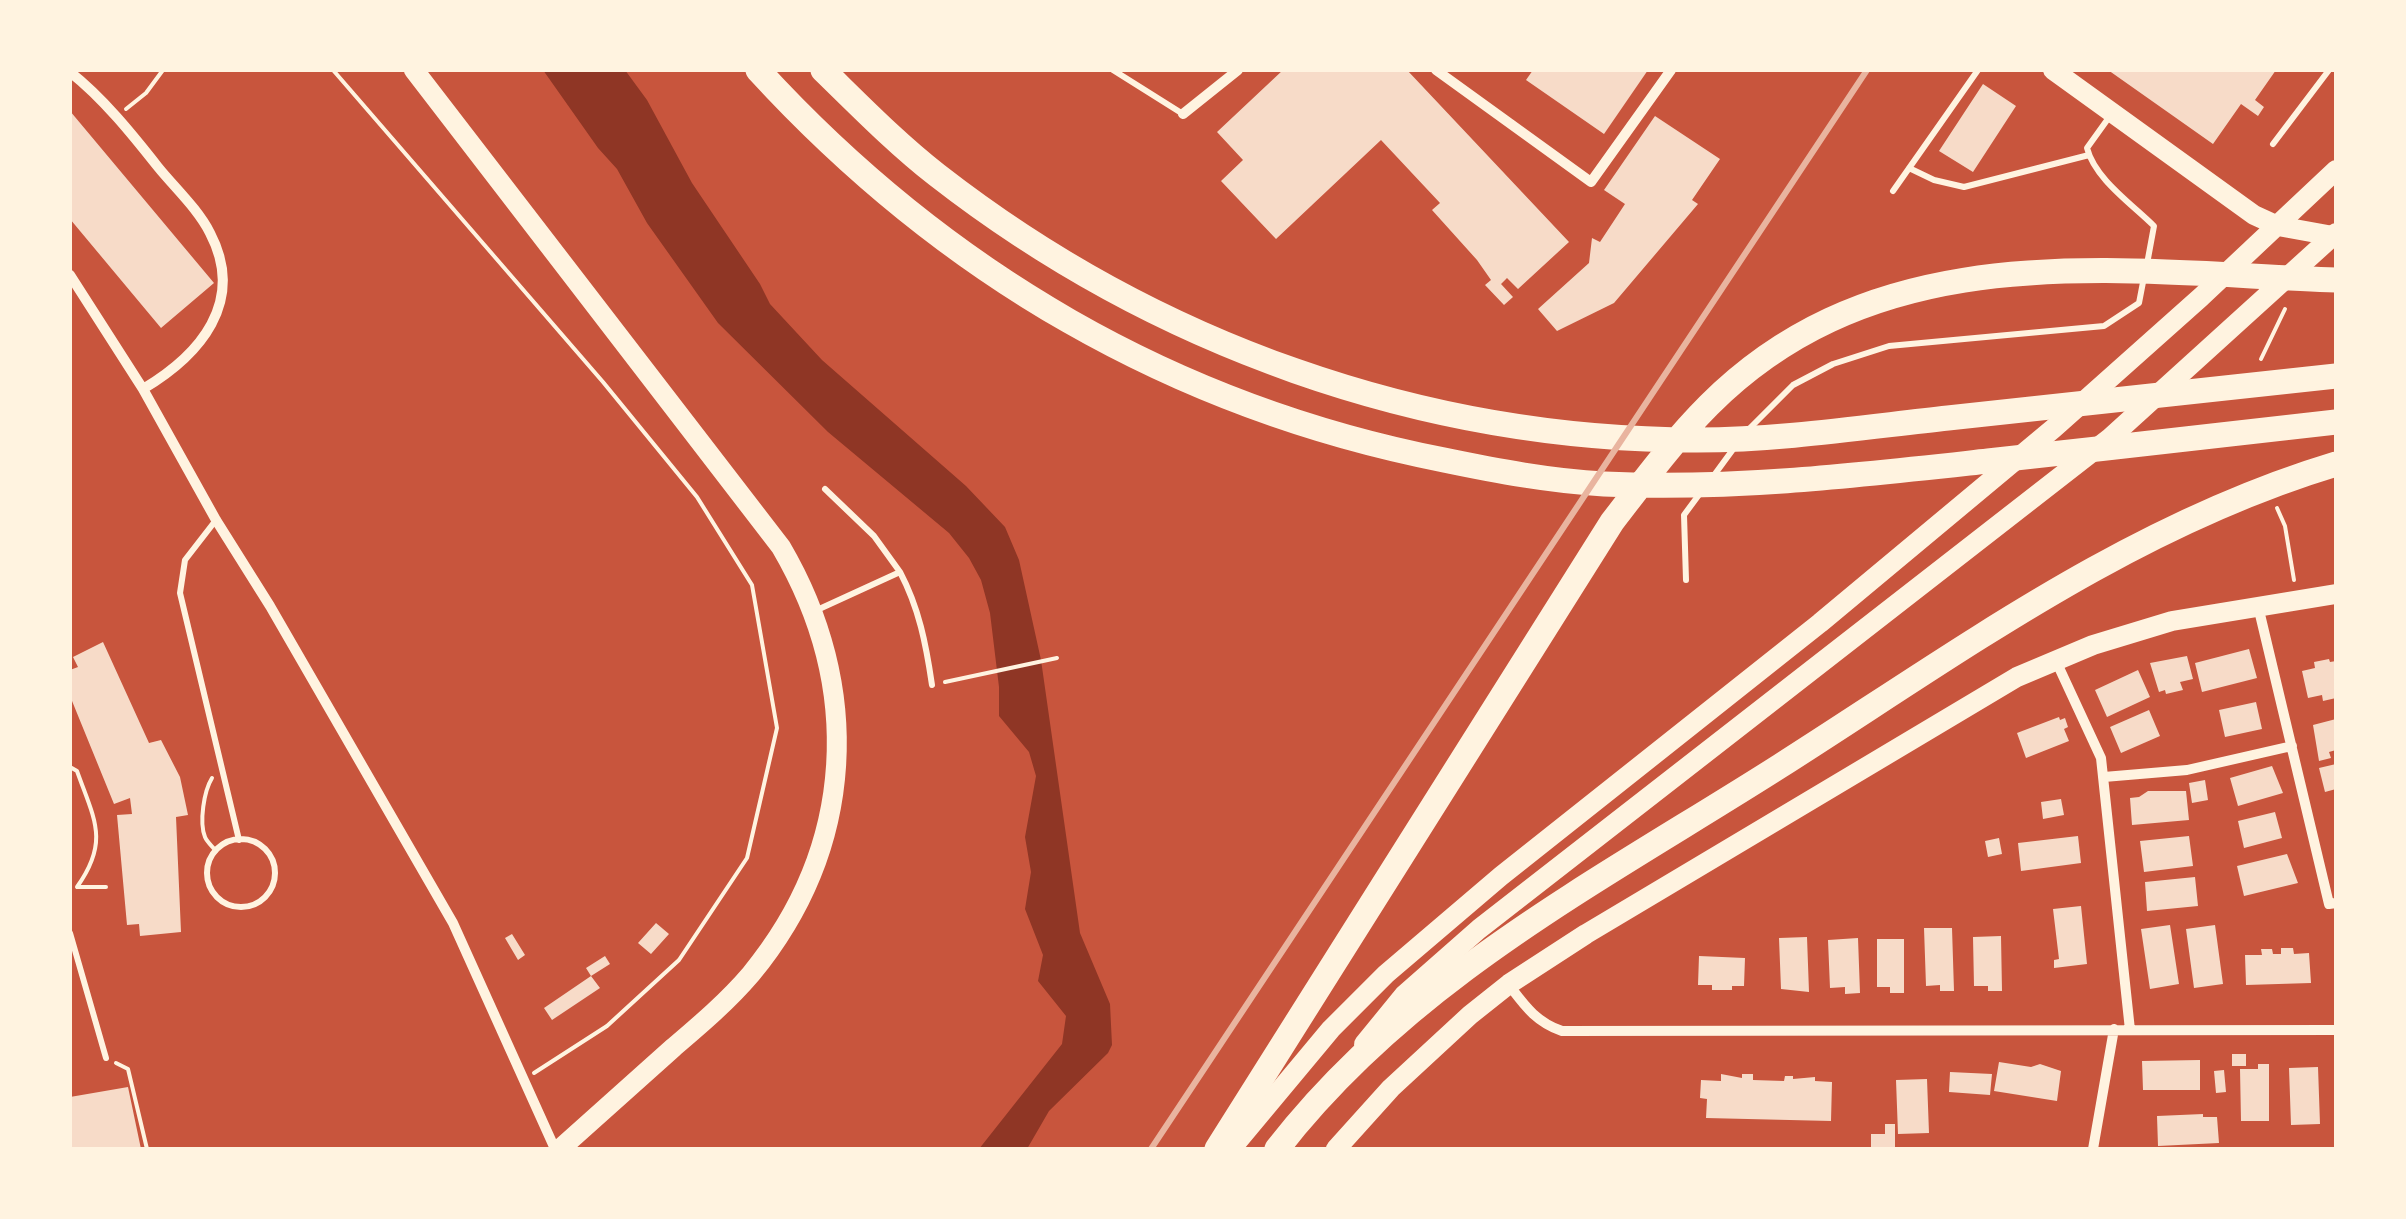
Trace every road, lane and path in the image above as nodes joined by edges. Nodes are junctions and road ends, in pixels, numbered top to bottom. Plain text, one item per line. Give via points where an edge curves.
1 (163, 70) edge
2 (334, 70) edge
3 (414, 70) edge
4 (758, 70) edge
5 (824, 70) edge
6 (1113, 70) edge
7 (1238, 70) edge
8 (1436, 70) edge
9 (1671, 70) edge
10 (1978, 70) edge
11 (2053, 70) edge
12 (2329, 70) edge
13 (70, 72) edge
14 (2112, 113) junction
15 (1183, 114) joint
16 (115, 118) junction
17 (2274, 144) dead end
18 (2089, 156) junction
19 (1909, 168) junction
20 (2336, 170) edge
21 (1893, 190) dead end
22 (2278, 226) junction
23 (2335, 235) edge
24 (70, 275) edge
25 (2336, 280) edge
26 (2336, 376) edge
27 (144, 389) junction
28 (2336, 422) edge
29 (2336, 464) edge
30 (826, 488) dead end
31 (216, 520) junction
32 (900, 572) junction
33 (1686, 580) dead end
34 (2336, 594) edge
35 (2258, 606) junction
36 (813, 611) junction
37 (1057, 658) dead end
38 (2056, 660) junction
39 (932, 684) joint
40 (2292, 746) junction
41 (70, 767) edge
42 (222, 767) junction
43 (2104, 777) junction
44 (239, 840) junction
45 (216, 851) junction
46 (106, 887) dead end
47 (2333, 903) edge
48 (70, 933) edge
49 (1508, 984) junction
50 (2114, 1029) junction
51 (2130, 1030) junction
52 (2336, 1030) edge
53 (106, 1058) joint
54 (1345, 1074) junction
55 (522, 1081) junction
56 (147, 1149) edge
57 (558, 1149) edge
58 (1217, 1149) edge
59 (1231, 1149) edge
60 (1277, 1149) edge
61 (1336, 1149) edge
62 (2093, 1149) edge

1 - 16 path
2 - 55 path via 697,497 752,585 777,728 747,858 679,960 607,1026
3 - 36 main road via 766,526
4 - 28 highway via 818,134 914,216 1071,323 1228,399 1416,455 1604,484 1767,484
5 - 26 highway via 936,175 1119,294 1238,352 1367,395 1512,427 1700,440
6 - 15 lane
7 - 15 street
8 - 9 street via 1592,182
10 - 19 lane
11 - 14 main road
12 - 17 lane
13 - 16 street
14 - 18 lane via 2087,148
14 - 22 main road via 2228,199
16 - 27 street via 210,232 223,276 216,316 199,346
18 - 19 lane via 1964,187
18 - 33 lane via 2154,226 2139,303 2104,326 1890,346 1793,384 1747,431 1684,516
19 - 21 lane
20 - 22 main road
22 - 23 main road
22 - 59 main road via 1896,561 1400,962 1331,1028
23 - 54 main road via 2110,438 1479,929 1375,1027
24 - 27 street
25 - 58 highway via 2091,271 1960,279 1881,300 1770,355 1711,404 1612,522
27 - 31 street
29 - 54 highway via 2227,502 2039,598 1543,911 1464,968
30 - 32 lane
31 - 42 lane via 184,560 180,594
31 - 55 street via 453,923
32 - 36 lane
32 - 39 lane via 924,633
34 - 35 main road
35 - 38 main road via 2172,621
35 - 40 street
36 - 57 main road via 833,681 836,752 826,830 800,900 738,989
37 - 39 path
38 - 43 street
38 - 49 main road via 1946,718
40 - 43 street via 2188,770
40 - 47 street
41 - 46 path via 98,828 93,864 77,887
42 - 44 lane
42 - 45 path via 208,784 204,806 204,836
43 - 51 street
44 - 45 lane
44 - 45 lane via 254,842 272,860 274,883 260,902 239,907 212,891 207,870
48 - 53 lane
49 - 50 street via 1531,1013 1562,1031
49 - 61 main road via 1391,1088
50 - 51 street
50 - 62 street
51 - 52 street
53 - 56 path via 128,1069
54 - 60 highway
55 - 57 street

